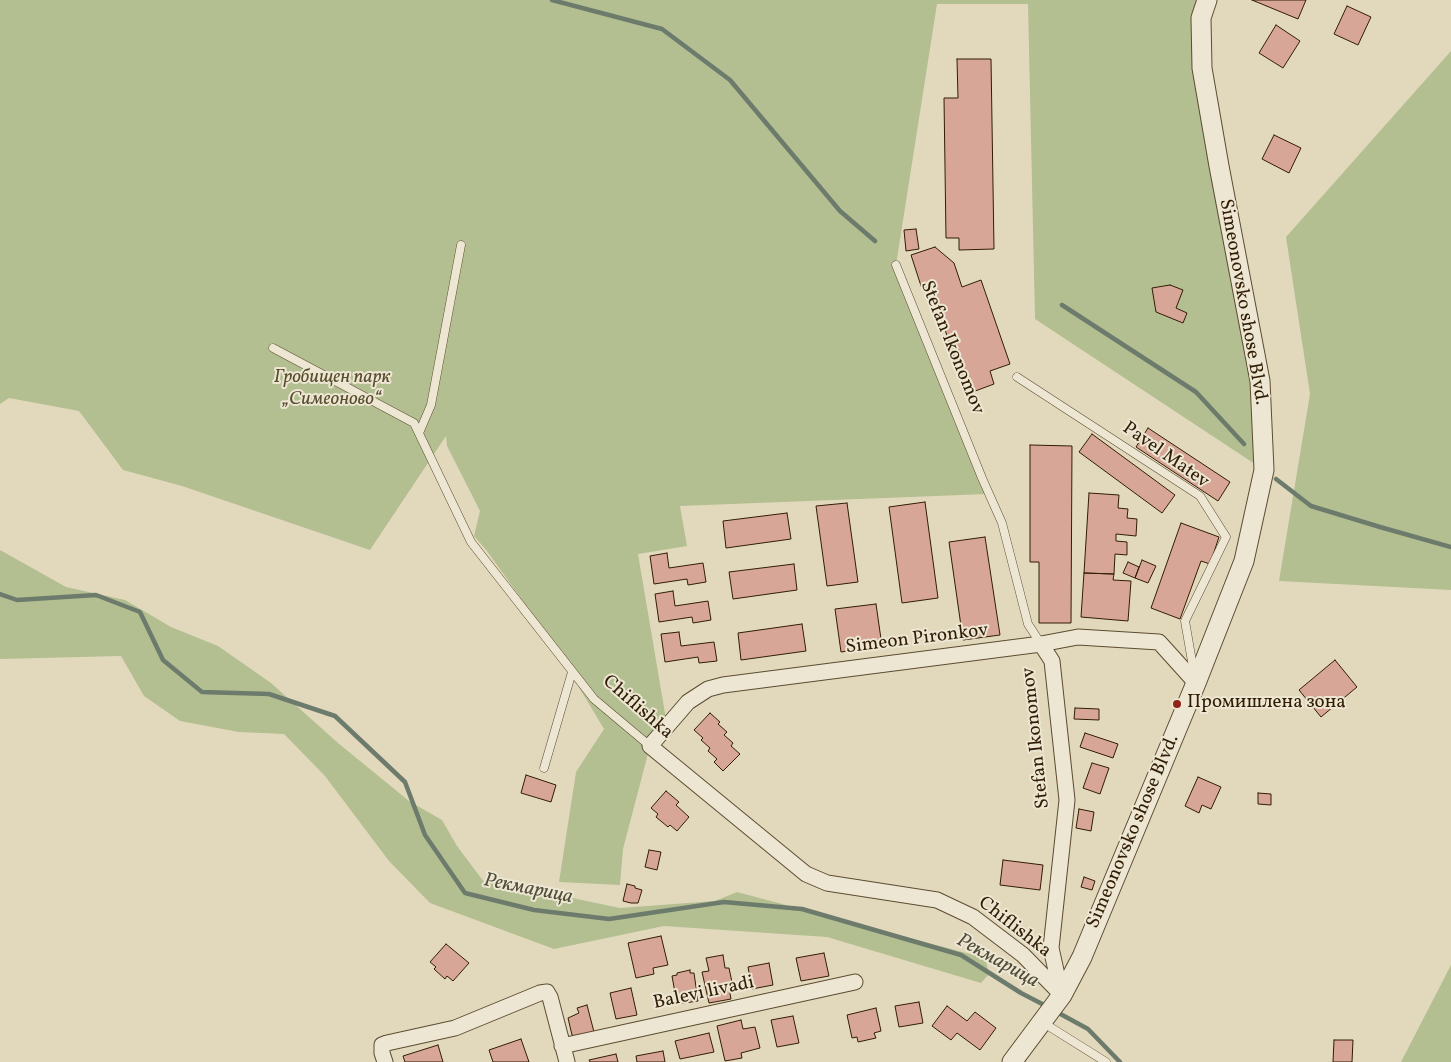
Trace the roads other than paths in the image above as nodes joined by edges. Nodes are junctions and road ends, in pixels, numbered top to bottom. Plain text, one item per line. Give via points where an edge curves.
1 (1207, 0) edge
2 (461, 245) dead end
3 (896, 265) dead end
4 (273, 348) dead end
5 (1017, 378) dead end
6 (419, 433) junction
7 (1042, 644) junction
8 (572, 672) junction
9 (1196, 683) junction
10 (650, 746) junction
11 (544, 768) dead end
12 (855, 982) dead end
13 (1059, 998) junction
14 (1044, 1019) junction
15 (562, 1046) junction
16 (385, 1062) edge
17 (566, 1062) edge
18 (1012, 1062) edge
19 (1106, 1062) edge

1 - 9 street, Simeonovsko shose Blvd. via 1202,18 1202,68 1260,381 1264,470 1244,561
2 - 6 lane via 431,405
3 - 7 lane, Stefan Ikonomov via 1002,523 1028,624
4 - 6 lane, Chiflishka via 414,423
5 - 9 lane, Pavel Matev via 1200,496 1226,537 1185,621
6 - 8 lane, Chiflishka via 471,542
7 - 9 street, Simeon Pironkov via 1078,637 1159,642
7 - 10 street, Simeon Pironkov via 708,689 688,702
7 - 13 street, Stefan Ikonomov via 1052,661 1067,800 1050,948
8 - 10 lane, Chiflishka via 594,699
8 - 11 lane
9 - 13 street, Simeonovsko shose Blvd. via 1082,957
10 - 13 street, Chiflishka via 806,874 826,883 937,900 973,917 1023,955
12 - 15 street, Balevi livadi
13 - 14 street, Simeonovsko shose Blvd.
14 - 18 street, Simeonovsko shose Blvd.
14 - 19 lane
15 - 16 street via 547,992 455,1028 387,1042 382,1046
15 - 17 street

